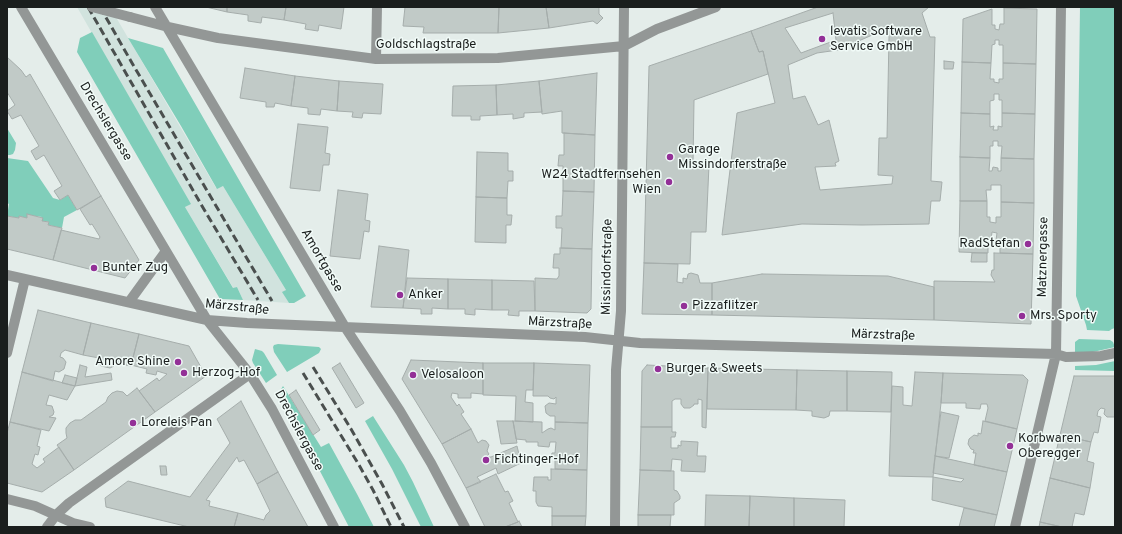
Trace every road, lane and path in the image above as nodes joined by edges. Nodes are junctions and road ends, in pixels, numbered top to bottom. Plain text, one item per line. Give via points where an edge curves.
1 (21, 7) edge
2 (92, 7) edge
3 (156, 7) edge
4 (377, 7) edge
5 (624, 7) edge
6 (716, 7) edge
7 (1061, 7) edge
8 (168, 27) junction
9 (624, 46) junction
10 (376, 59) junction
11 (166, 251) junction
12 (7, 275) edge
13 (25, 279) junction
14 (129, 302) junction
15 (207, 320) junction
16 (345, 327) junction
17 (618, 341) junction
18 (7, 353) edge
19 (1115, 353) edge
20 (1056, 354) junction
21 (250, 374) junction
22 (7, 499) edge
23 (56, 515) junction
24 (47, 527) edge
25 (90, 527) edge
26 (334, 527) edge
27 (465, 527) edge
28 (615, 527) edge
29 (1015, 527) edge

1 - 11 street, Drechslergasse
2 - 8 street, Goldschlagstraße, bridge
3 - 8 street, Amortgasse
4 - 10 street
5 - 9 street, Missindorfstraße
6 - 9 street, Goldschlagstraße via 657,28
7 - 20 street, Matznergasse
8 - 10 street, Goldschlagstraße via 218,38
8 - 16 street, Amortgasse
9 - 10 street, Goldschlagstraße via 498,58
9 - 17 street, Missindorfstraße via 621,311
11 - 14 street
11 - 15 street, Drechslergasse
12 - 13 street, Märzstraße
13 - 14 street, Märzstraße
13 - 18 street
14 - 15 street, Märzstraße
15 - 16 street, Märzstraße
15 - 21 street, Drechslergasse
16 - 17 street, Märzstraße via 585,337
16 - 27 street, Amortgasse via 400,411
17 - 20 street, Märzstraße
17 - 28 street, Missindorfstraße
19 - 20 street, Märzstraße via 1066,357
20 - 29 street, Matznergasse
21 - 23 street via 69,503
21 - 26 street, Drechslergasse via 280,424
22 - 23 street via 35,506
23 - 24 street
23 - 25 street

